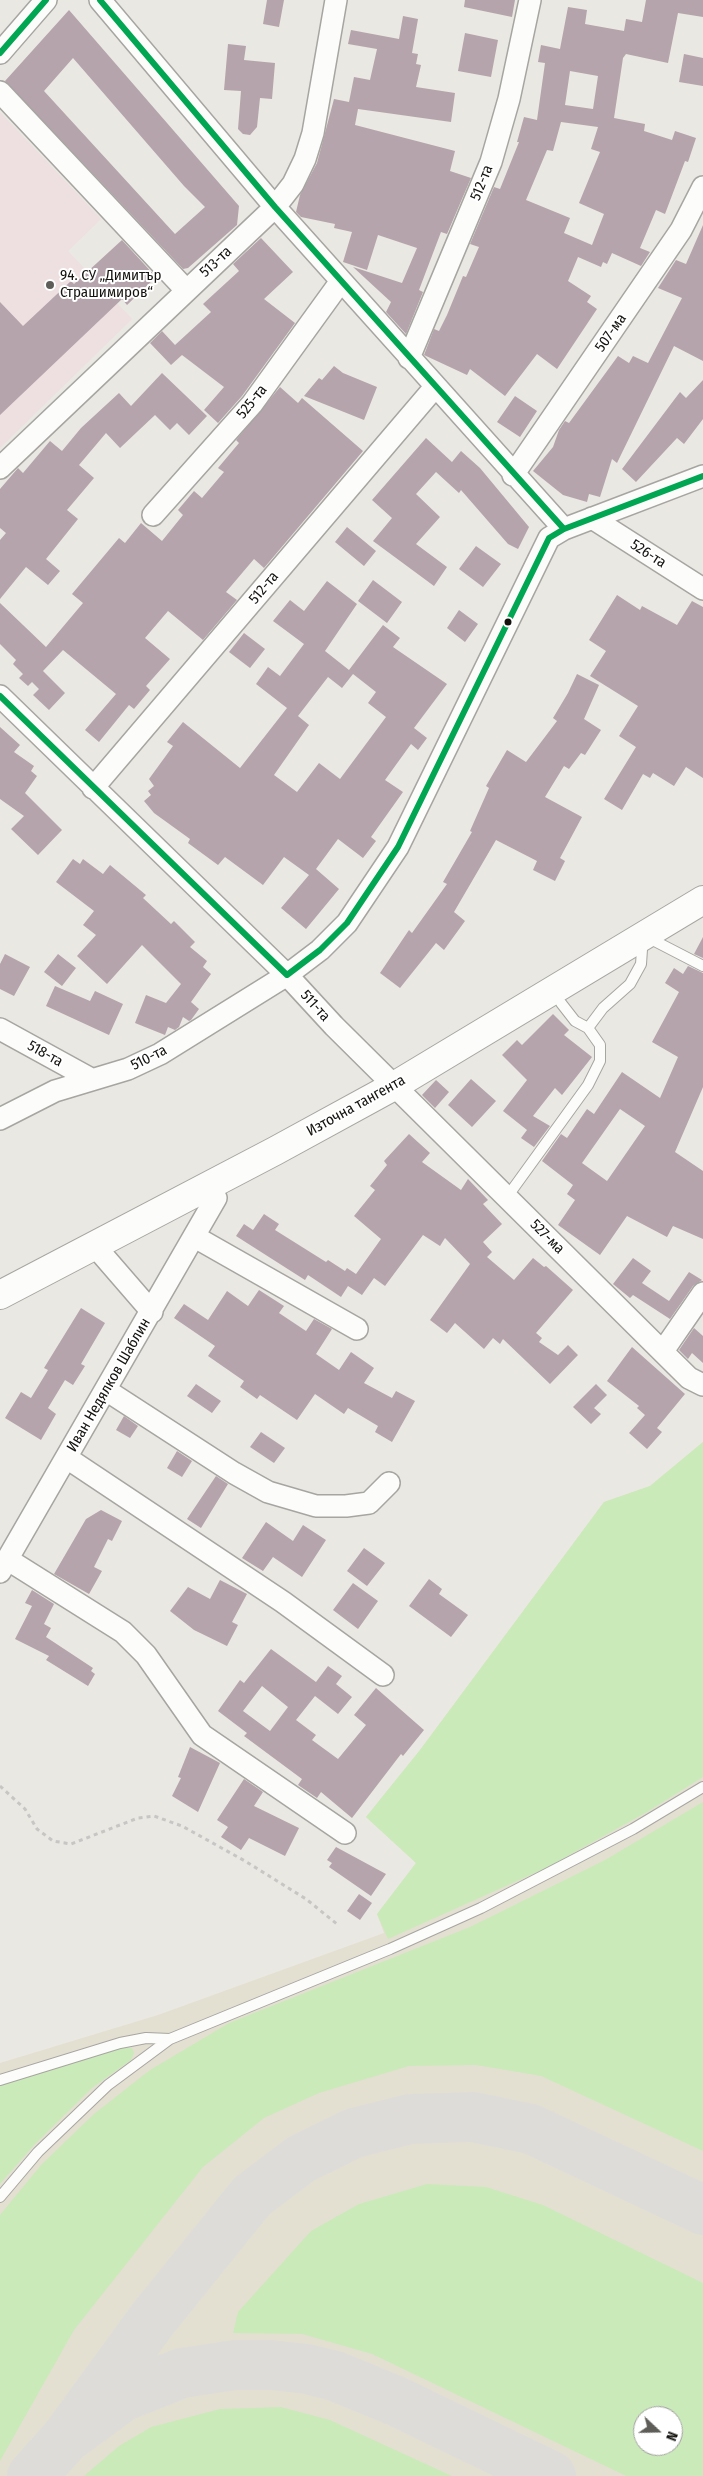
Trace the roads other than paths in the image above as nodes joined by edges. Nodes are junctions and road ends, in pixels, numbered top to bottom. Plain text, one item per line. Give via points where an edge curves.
1 (46, 0) edge
2 (100, 0) edge
3 (336, 0) edge
4 (530, 0) edge
5 (0, 53) edge
6 (0, 92) edge
7 (703, 187) edge
8 (275, 207) junction
9 (341, 281) junction
10 (186, 290) junction
11 (409, 358) junction
12 (435, 387) junction
13 (0, 468) edge
14 (513, 475) junction
15 (703, 476) edge
16 (153, 515) dead end
17 (592, 518) junction
18 (564, 529) junction
19 (703, 589) edge
20 (0, 696) edge
21 (93, 788) junction
22 (703, 900) edge
23 (643, 936) junction
24 (703, 966) edge
25 (286, 975) junction
26 (561, 1002) dead end
27 (588, 1028) junction
28 (0, 1029) edge
29 (91, 1079) junction
30 (394, 1086) junction
31 (0, 1119) edge
32 (507, 1197) junction
33 (216, 1198) dead end
34 (195, 1237) junction
35 (94, 1245) junction
36 (703, 1293) edge
37 (0, 1296) edge
38 (152, 1312) junction
39 (357, 1329) dead end
40 (663, 1351) junction
41 (703, 1385) edge
42 (106, 1390) junction
43 (67, 1458) junction
44 (389, 1484) dead end
45 (4, 1566) edge
46 (383, 1675) dead end
47 (703, 1787) edge
48 (345, 1833) dead end
49 (170, 2039) junction
50 (0, 2080) edge
51 (0, 2197) edge

1 - 5 street
2 - 8 street
3 - 8 street, 513-та via 305,159 293,184
4 - 11 street, 512-та via 509,99 491,162
6 - 10 street
7 - 14 street, 507-ма via 681,230
8 - 9 street
8 - 10 street, 513-та
9 - 11 street
9 - 16 street, 525-та via 252,404
10 - 13 street, 513-та
11 - 12 street
12 - 14 street
12 - 21 street, 512-та
14 - 18 street
15 - 17 street, 510-та
17 - 18 street, 510-та
17 - 19 street, 526-та
18 - 25 street, 510-та via 549,538 398,847 347,923 320,950
20 - 21 street, 511-та
21 - 25 street, 511-та
22 - 23 street, Източна тангента
23 - 24 lane
23 - 27 lane via 641,964 630,984 603,1008
23 - 30 street, Източна тангента
25 - 29 street, 510-та via 160,1054 128,1069
25 - 30 street, 511-та
26 - 27 lane via 574,1020
27 - 32 lane via 600,1045 600,1061 588,1084
28 - 29 street, 518-та
29 - 31 street, 510-та via 55,1091
30 - 32 street, 527-ма
30 - 35 street, Източна тангента
32 - 40 street, 527-ма
33 - 34 street, Иван Недялков Шаблин
34 - 38 street, Иван Недялков Шаблин
34 - 39 street
35 - 37 street, Източна тангента
35 - 38 street
36 - 40 street
38 - 42 street, Иван Недялков Шаблин
40 - 41 street, 527-ма via 689,1378
42 - 43 street, Иван Недялков Шаблин
42 - 44 street via 268,1492 316,1506 346,1506 369,1502
43 - 45 street, Иван Недялков Шаблин
43 - 46 street via 283,1602
45 - 48 street via 123,1632 146,1655 202,1735
47 - 49 lane via 633,1829 481,1908
49 - 50 lane via 146,2038 120,2043
49 - 51 lane via 108,2085 38,2152

